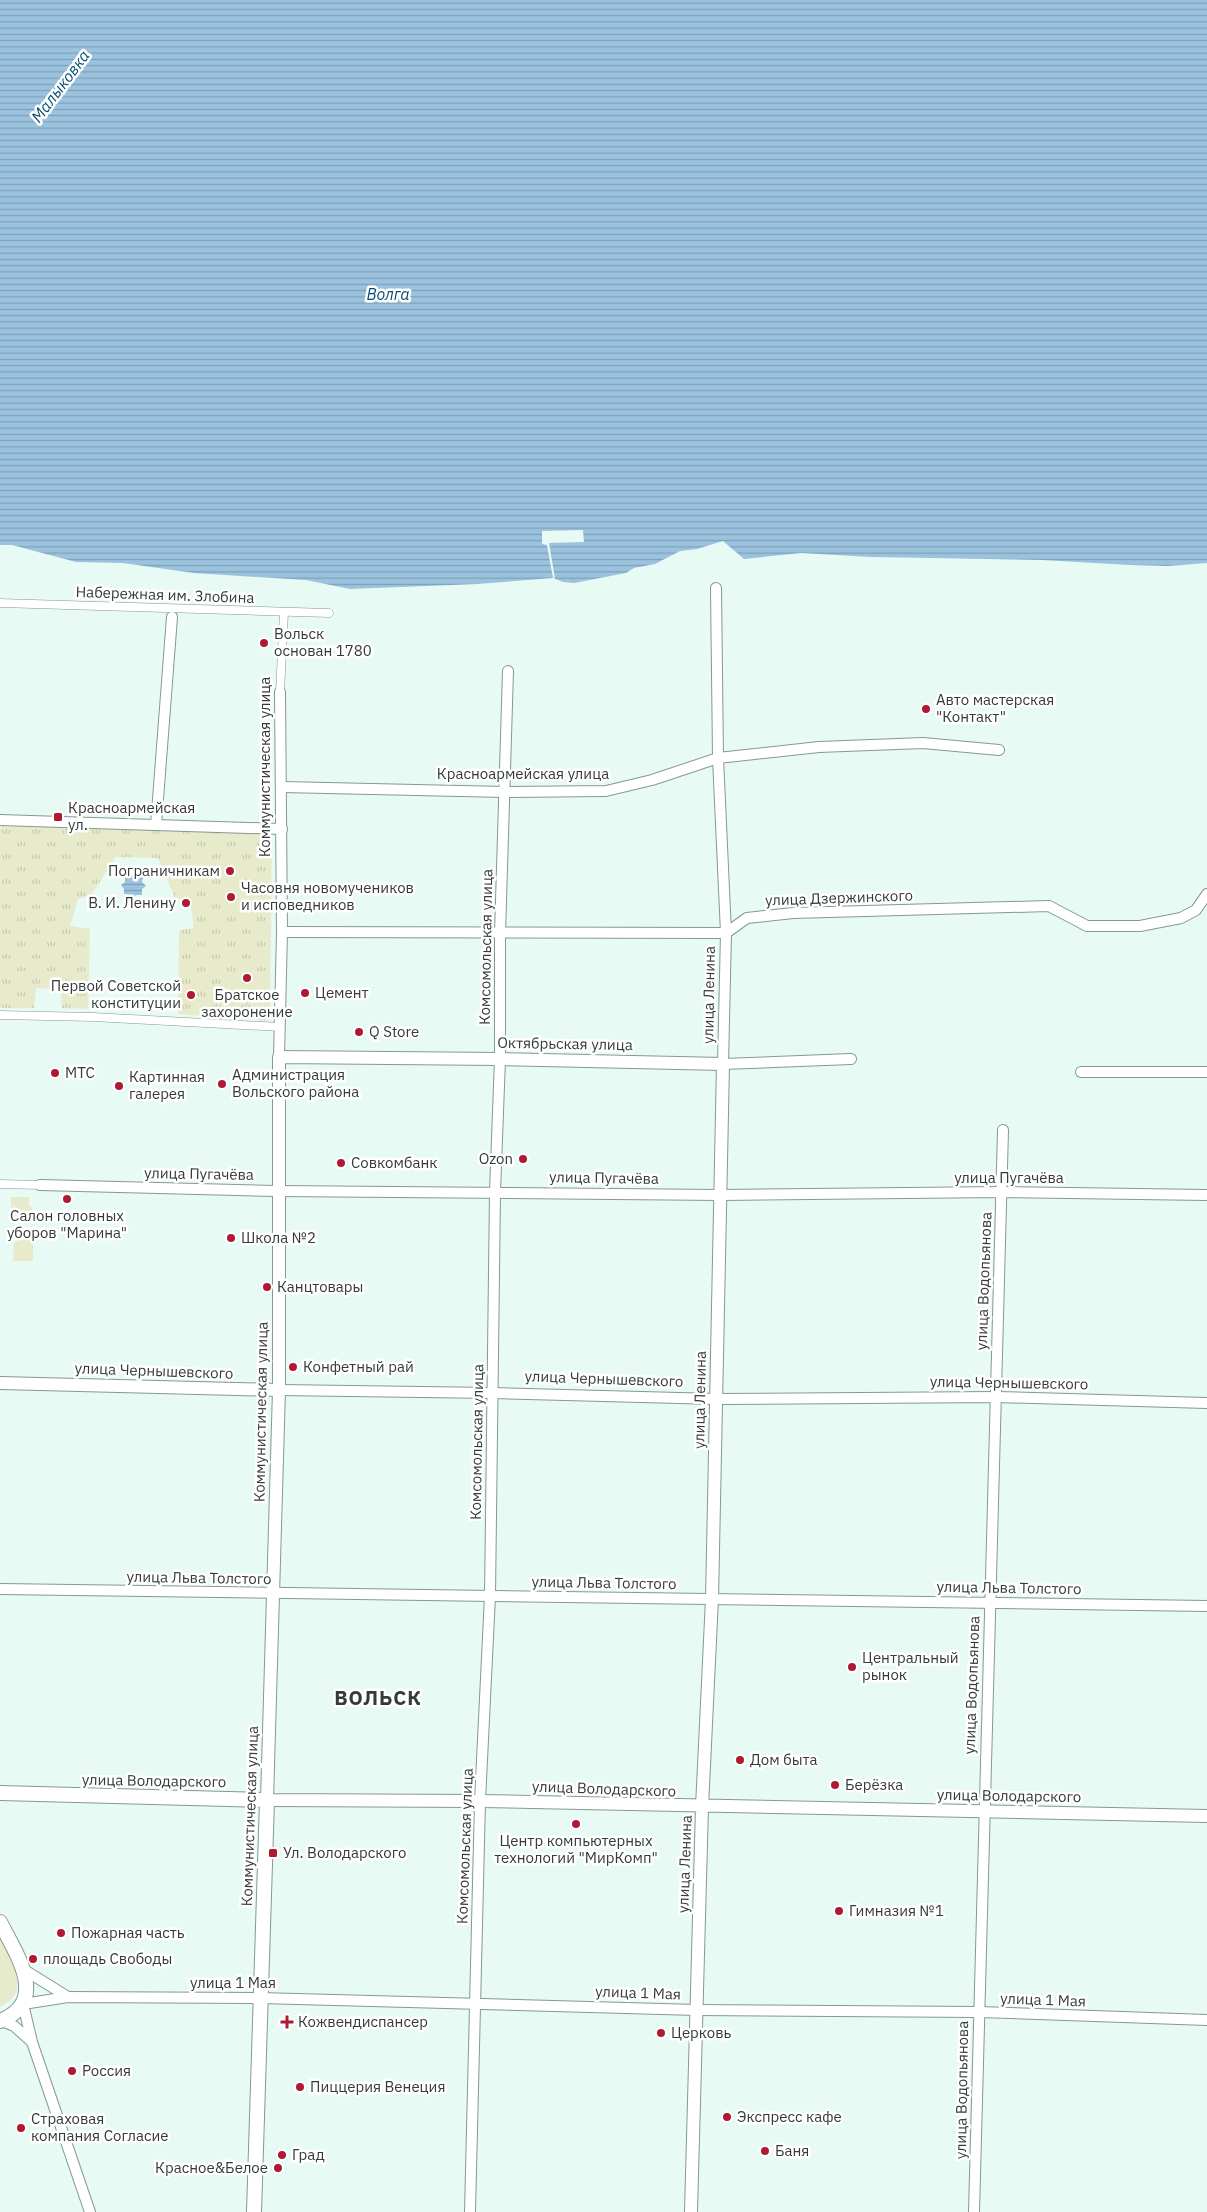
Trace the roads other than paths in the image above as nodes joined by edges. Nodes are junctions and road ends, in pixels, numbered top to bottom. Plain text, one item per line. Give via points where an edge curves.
1 (716, 588) dead end
2 (0, 603) edge
3 (284, 612) junction
4 (329, 613) dead end
5 (172, 617) dead end
6 (508, 671) dead end
7 (280, 692) joint
8 (998, 750) dead end
9 (718, 758) junction
10 (282, 787) junction
11 (505, 792) junction
12 (0, 820) edge
13 (156, 825) junction
14 (282, 829) junction
15 (1207, 894) edge
16 (282, 932) junction
17 (726, 933) junction
18 (500, 934) junction
19 (0, 1015) edge
20 (280, 1027) junction
21 (279, 1057) junction
22 (500, 1059) junction
23 (851, 1060) dead end
24 (723, 1064) junction
25 (1081, 1072) dead end
26 (1207, 1072) edge
27 (1003, 1130) dead end
28 (0, 1184) edge
29 (40, 1185) joint
30 (277, 1191) junction
31 (495, 1192) junction
32 (1002, 1192) junction
33 (721, 1195) junction
34 (1207, 1195) edge
35 (0, 1383) edge
36 (279, 1390) junction
37 (493, 1393) junction
38 (996, 1398) junction
39 (717, 1399) junction
40 (1207, 1403) edge
41 (0, 1589) edge
42 (272, 1594) junction
43 (490, 1596) junction
44 (712, 1599) junction
45 (989, 1603) junction
46 (1207, 1606) edge
47 (0, 1793) edge
48 (268, 1800) junction
49 (480, 1802) junction
50 (702, 1807) junction
51 (984, 1811) junction
52 (1207, 1816) edge
53 (0, 1922) edge
54 (23, 1969) junction
55 (68, 1997) junction
56 (260, 1998) junction
57 (475, 2002) junction
58 (23, 2004) junction
59 (697, 2010) junction
60 (978, 2012) junction
61 (1207, 2020) edge
62 (1, 2021) edge
63 (32, 2042) junction
64 (90, 2212) edge
65 (254, 2212) edge
66 (470, 2212) edge
67 (691, 2212) edge
68 (974, 2212) edge

1 - 9 street, улица Ленина
2 - 3 street, Набережная им. Злобина
3 - 4 street, Набережная им. Злобина
3 - 7 street, Коммунистическая улица
5 - 13 street
6 - 11 street, Комсомольская улица
7 - 10 street, Коммунистическая улица
8 - 9 street, Красноармейская улица via 923,743 820,747
9 - 11 street, Красноармейская улица via 606,791
9 - 17 street, улица Ленина
10 - 11 street, Красноармейская улица
10 - 14 street, Коммунистическая улица
11 - 18 street, Комсомольская улица
12 - 13 street
13 - 14 street
14 - 16 street, Коммунистическая улица
15 - 17 street, улица Дзержинского via 1196,910 1181,918 1140,926 1087,926 1049,906 793,913 748,918
16 - 18 street
16 - 20 street, Коммунистическая улица
17 - 18 street
17 - 24 street, улица Ленина
18 - 22 street, Комсомольская улица
19 - 20 street
20 - 21 street, Коммунистическая улица
21 - 22 street, Октябрьская улица
21 - 30 street, Коммунистическая улица
22 - 24 street, Октябрьская улица
22 - 31 street, Комсомольская улица
23 - 24 street, Октябрьская улица
24 - 33 street, улица Ленина
25 - 26 street
27 - 32 street, улица Водопьянова
28 - 29 street, улица Пугачёва
29 - 30 street, улица Пугачёва
30 - 31 street, улица Пугачёва
30 - 36 street, Коммунистическая улица
31 - 33 street, улица Пугачёва
31 - 37 street, Комсомольская улица
32 - 33 street, улица Пугачёва
32 - 34 street, улица Пугачёва
32 - 38 street, улица Водопьянова
33 - 39 street, улица Ленина
35 - 36 street, улица Чернышевского
36 - 37 street, улица Чернышевского
36 - 42 street, Коммунистическая улица
37 - 39 street, улица Чернышевского
37 - 43 street, Комсомольская улица
38 - 39 street, улица Чернышевского
38 - 40 street, улица Чернышевского
38 - 45 street, улица Водопьянова
39 - 44 street, улица Ленина
41 - 42 street, улица Льва Толстого
42 - 43 street, улица Льва Толстого
42 - 48 street, Коммунистическая улица
43 - 44 street, улица Льва Толстого
43 - 49 street, Комсомольская улица
44 - 45 street, улица Льва Толстого
44 - 50 street, улица Ленина
45 - 46 street, улица Льва Толстого
45 - 51 street, улица Водопьянова
47 - 48 main road, улица Володарского
48 - 49 street, улица Володарского
48 - 56 main road, Коммунистическая улица
49 - 50 street, улица Володарского
49 - 57 street, Комсомольская улица
50 - 51 street, улица Володарского
50 - 59 street, улица Ленина
51 - 52 street, улица Володарского
51 - 60 street, улица Водопьянова
53 - 54 main road
54 - 55 street
54 - 58 main road via 26,1995
55 - 56 street, улица 1 Мая
55 - 58 street, улица 1 Мая
56 - 57 street, улица 1 Мая
56 - 65 main road, Коммунистическая улица
57 - 59 street, улица 1 Мая
57 - 66 street, Комсомольская улица
58 - 62 main road
58 - 63 street
59 - 60 street, улица 1 Мая
59 - 67 street, улица Ленина
60 - 61 street, улица 1 Мая
60 - 68 street, улица Водопьянова
62 - 63 street via 14,2026
63 - 64 street

